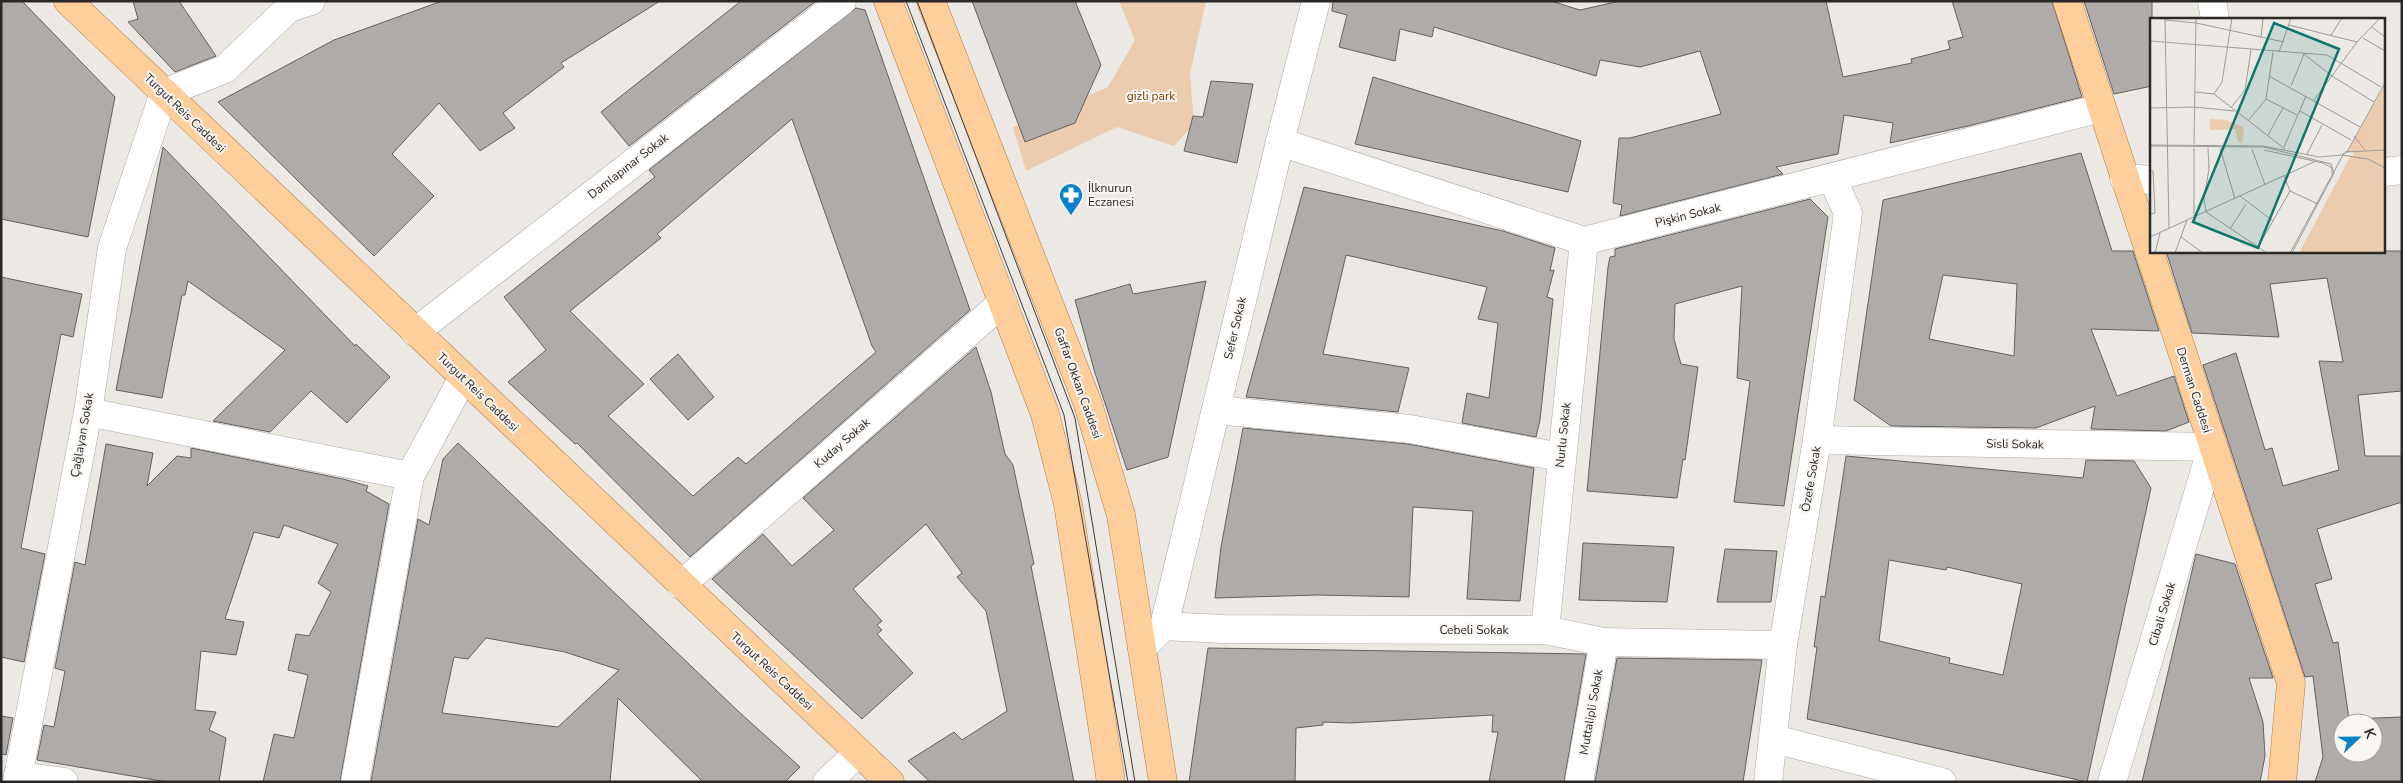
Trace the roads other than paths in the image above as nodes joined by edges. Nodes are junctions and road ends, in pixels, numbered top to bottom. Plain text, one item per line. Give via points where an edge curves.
1 (68, 1) edge
2 (310, 1) edge
3 (842, 1) edge
4 (888, 1) edge
5 (931, 1) edge
6 (1316, 1) edge
7 (2067, 1) edge
8 (2212, 1) edge
9 (2215, 18) edge
10 (164, 93) junction
11 (2101, 108) junction
12 (1280, 142) junction
13 (2402, 170) edge
14 (2386, 172) edge
15 (1832, 178) junction
16 (2124, 178) junction
17 (2150, 180) edge
18 (1584, 241) junction
19 (1003, 302) junction
20 (415, 332) junction
21 (463, 378) junction
22 (1216, 410) junction
23 (88, 412) junction
24 (1817, 440) junction
25 (2212, 447) junction
26 (1561, 457) junction
27 (410, 476) junction
28 (681, 585) junction
29 (1164, 626) junction
30 (1545, 630) junction
31 (1604, 642) junction
32 (1783, 645) junction
33 (1142, 648) junction
34 (1774, 739) junction
35 (858, 752) junction
36 (18, 779) edge
37 (64, 782) edge
38 (355, 782) edge
39 (827, 782) edge
40 (890, 782) edge
41 (1111, 782) edge
42 (1163, 782) edge
43 (1579, 782) edge
44 (1768, 782) edge
45 (1942, 782) edge
46 (2112, 782) edge
47 (2282, 782) edge

1 - 10 main road, Turgut Reis Caddesi
2 - 10 street via 289,8 225,69
3 - 20 street, Damlapınar Sokak
4 - 19 main road
5 - 33 main road, Gaffar Okkan Caddesi via 1088,404 1121,515
6 - 12 street, Sefer Sokak
7 - 11 main road, Derman Caddesi
8 - 9 street
10 - 20 main road, Turgut Reis Caddesi
10 - 23 street, Çağlayan Sokak via 112,248
11 - 15 street, Pişkin Sokak
11 - 16 main road, Derman Caddesi
12 - 18 street
12 - 22 street, Sefer Sokak
13 - 14 street
15 - 18 street, Pişkin Sokak
15 - 24 street, Özefe Sokak via 1848,213
16 - 17 street
16 - 25 main road, Derman Caddesi
18 - 26 street, Nurlu Sokak
19 - 28 street, Kuday Sokak
19 - 41 main road via 1045,414 1068,504
20 - 21 main road, Turgut Reis Caddesi
21 - 27 street
21 - 28 main road, Turgut Reis Caddesi
22 - 26 street via 1410,430
22 - 29 street, Sefer Sokak
23 - 27 street
23 - 36 street, Çağlayan Sokak
24 - 25 street, Sisli Sokak
24 - 32 street, Özefe Sokak
25 - 46 street, Cibali Sokak
25 - 47 main road, Derman Caddesi via 2292,683
26 - 30 street, Nurlu Sokak
27 - 38 street
28 - 35 main road, Turgut Reis Caddesi
29 - 30 street, Cebeli Sokak
29 - 33 street
30 - 31 street, Cebeli Sokak
31 - 32 street, Cebeli Sokak
31 - 43 street, Muttalipli Sokak
32 - 34 street, Özefe Sokak
33 - 42 main road, Gaffar Okkan Caddesi
34 - 44 street, Özefe Sokak
34 - 45 street
35 - 39 street
35 - 40 main road, Turgut Reis Caddesi
36 - 37 street

